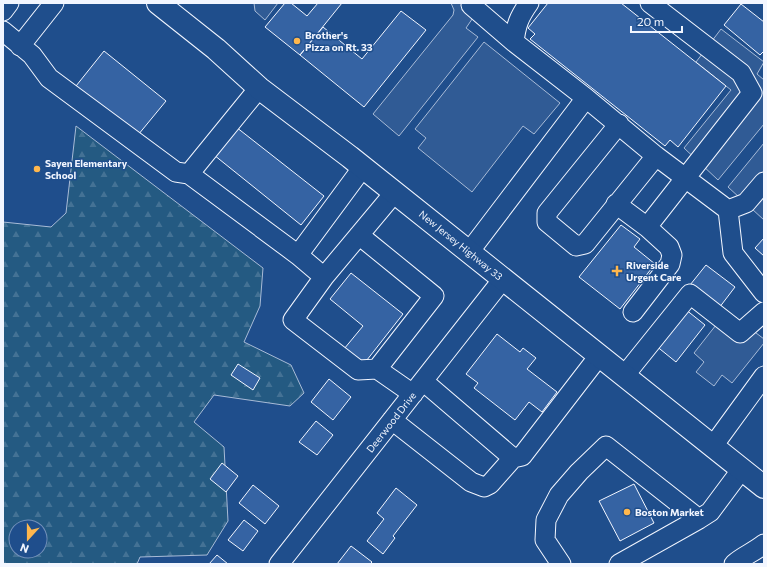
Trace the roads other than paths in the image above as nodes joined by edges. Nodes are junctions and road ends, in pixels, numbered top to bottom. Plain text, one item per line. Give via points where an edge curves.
1 (9, 3) edge
2 (54, 3) edge
3 (158, 3) edge
4 (529, 3) edge
5 (650, 3) edge
6 (471, 5) dead end
7 (3, 11) edge
8 (3, 32) edge
9 (514, 42) junction
10 (20, 46) junction
11 (259, 88) junction
12 (586, 98) junction
13 (619, 124) junction
14 (656, 156) junction
15 (363, 167) junction
16 (189, 174) junction
17 (686, 179) junction
18 (764, 182) edge
19 (395, 192) junction
20 (616, 204) junction
21 (728, 210) junction
22 (648, 227) junction
23 (359, 235) junction
24 (470, 252) junction
25 (298, 255) junction
26 (324, 277) junction
27 (503, 279) junction
28 (764, 293) edge
29 (633, 312) dead end
30 (764, 312) edge
31 (600, 356) junction
32 (377, 368) junction
33 (624, 376) junction
34 (764, 376) edge
35 (418, 388) junction
36 (392, 420) junction
37 (713, 446) junction
38 (513, 458) junction
39 (742, 469) junction
40 (764, 487) edge
41 (699, 519) junction
42 (764, 544) edge
43 (279, 564) edge
44 (561, 564) edge
45 (618, 564) edge
46 (734, 564) edge

1 - 7 street
2 - 10 street
3 - 11 main road, New Jersey Highway 33 via 216,49
4 - 9 street via 521,14
5 - 17 street via 741,73 752,93
6 - 9 street
8 - 10 street
9 - 12 street
10 - 16 street via 32,56 49,78 176,172
11 - 15 main road, New Jersey Highway 33
11 - 16 street
12 - 13 street
12 - 24 street
13 - 14 street
13 - 20 street via 547,213 547,222 576,246 586,244
14 - 17 street
14 - 20 street
15 - 19 main road, New Jersey Highway 33
15 - 25 street
16 - 25 street
17 - 21 street
17 - 22 street
18 - 21 street via 746,203
19 - 23 street
19 - 24 main road, New Jersey Highway 33
20 - 22 street
21 - 28 street via 733,253
22 - 29 street via 669,247 672,255 670,264
23 - 26 street
23 - 32 street via 434,296
24 - 27 main road, New Jersey Highway 33
25 - 26 street
26 - 32 street via 293,320 358,370
27 - 31 main road, New Jersey Highway 33
27 - 35 street, Deerwood Drive
30 - 33 street via 740,334 690,294
31 - 33 main road, New Jersey Highway 33
31 - 38 street via 522,456
32 - 35 street
33 - 37 main road, New Jersey Highway 33
34 - 37 street
35 - 36 street, Deerwood Drive
35 - 38 street
36 - 38 street via 478,485 490,484
36 - 43 street, Deerwood Drive
37 - 39 main road, New Jersey Highway 33
39 - 40 main road, New Jersey Highway 33
39 - 41 street via 710,512
41 - 44 street via 606,446 559,495 546,520 545,540
41 - 45 street
42 - 46 street

